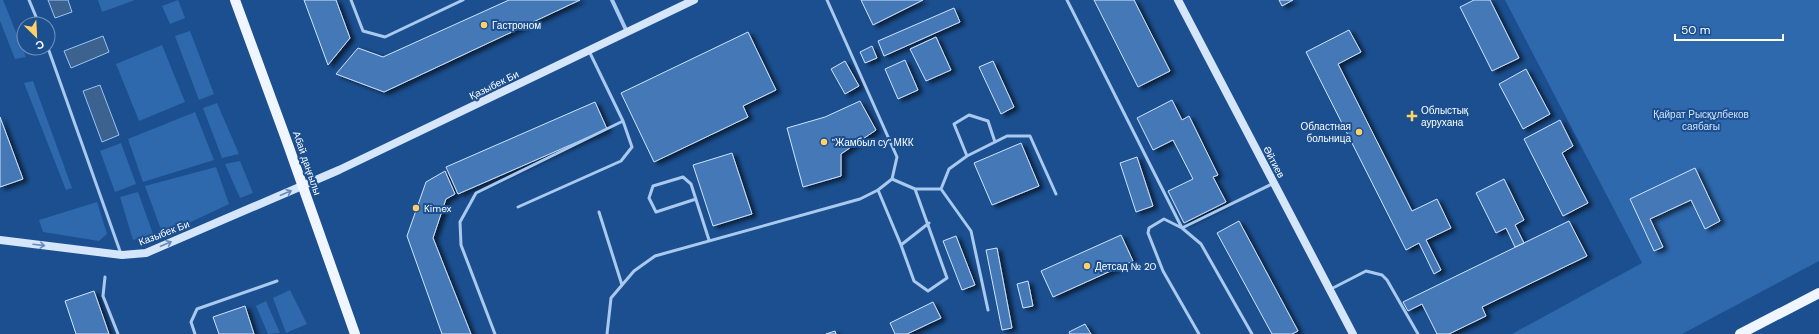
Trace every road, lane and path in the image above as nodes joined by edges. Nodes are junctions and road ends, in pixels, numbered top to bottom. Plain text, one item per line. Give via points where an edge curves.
1 (29, 0) edge
2 (235, 0) edge
3 (351, 0) edge
4 (463, 0) edge
5 (612, 0) edge
6 (694, 0) edge
7 (827, 0) edge
8 (1067, 0) edge
9 (1178, 0) edge
10 (36, 16) edge
11 (627, 32) junction
12 (588, 51) junction
13 (51, 56) edge
14 (623, 122) junction
15 (994, 142) junction
16 (967, 156) junction
17 (892, 179) junction
18 (1274, 182) junction
19 (302, 186) junction
20 (915, 189) junction
21 (941, 189) junction
22 (878, 190) junction
23 (1056, 194) dead end
24 (696, 199) junction
25 (518, 207) dead end
26 (599, 212) dead end
27 (929, 223) junction
28 (1182, 228) junction
29 (0, 240) edge
30 (709, 240) junction
31 (901, 245) junction
32 (122, 256) junction
33 (105, 278) dead end
34 (277, 281) dead end
35 (622, 285) junction
36 (1329, 289) junction
37 (1819, 293) edge
38 (988, 310) dead end
39 (118, 334) edge
40 (195, 334) edge
41 (355, 334) edge
42 (495, 334) edge
43 (607, 334) edge
44 (1199, 334) edge
45 (1252, 334) edge
46 (1353, 334) edge
47 (1418, 334) edge
48 (1740, 334) edge

1 - 10 lane
2 - 19 main road, Абай даңғылы
3 - 4 lane via 363,30 385,37
5 - 11 street
6 - 11 street, Қазыбек Би
7 - 17 lane via 897,157
8 - 28 lane
9 - 18 street, Әйтиев
11 - 12 street, Қазыбек Би
12 - 14 lane
12 - 19 street, Қазыбек Би
13 - 32 lane
14 - 25 lane via 632,147 621,161
14 - 42 lane via 476,193 460,222 461,245
15 - 16 lane
15 - 16 lane via 988,121 969,115 954,124
15 - 23 lane via 1007,136 1030,136
16 - 21 lane via 949,169
17 - 20 lane
17 - 22 lane
18 - 28 lane
18 - 36 street, Әйтиев
32 -> 19 street, Казыбек Би via 146,253
19 - 41 main road, Абай даңғылы
20 - 21 lane
20 - 27 lane
21 - 38 lane via 971,231
22 - 30 lane via 860,199
22 - 31 lane
24 - 24 lane via 691,184 683,177 653,186 649,198 656,212
24 - 30 lane
26 - 35 lane
27 - 31 lane
27 - 31 lane via 947,278 928,291 914,281
28 - 44 lane via 1164,219 1149,228 1148,233 1163,271
28 - 45 lane via 1201,244
29 -> 32 street, Казыбек Би
30 - 35 lane via 655,256 634,271
33 - 39 lane via 104,296
34 - 40 lane via 197,309 191,322
35 - 43 lane via 611,298
36 - 46 street, Әйтиев
36 - 47 lane via 1366,271 1382,275
37 - 48 main road

